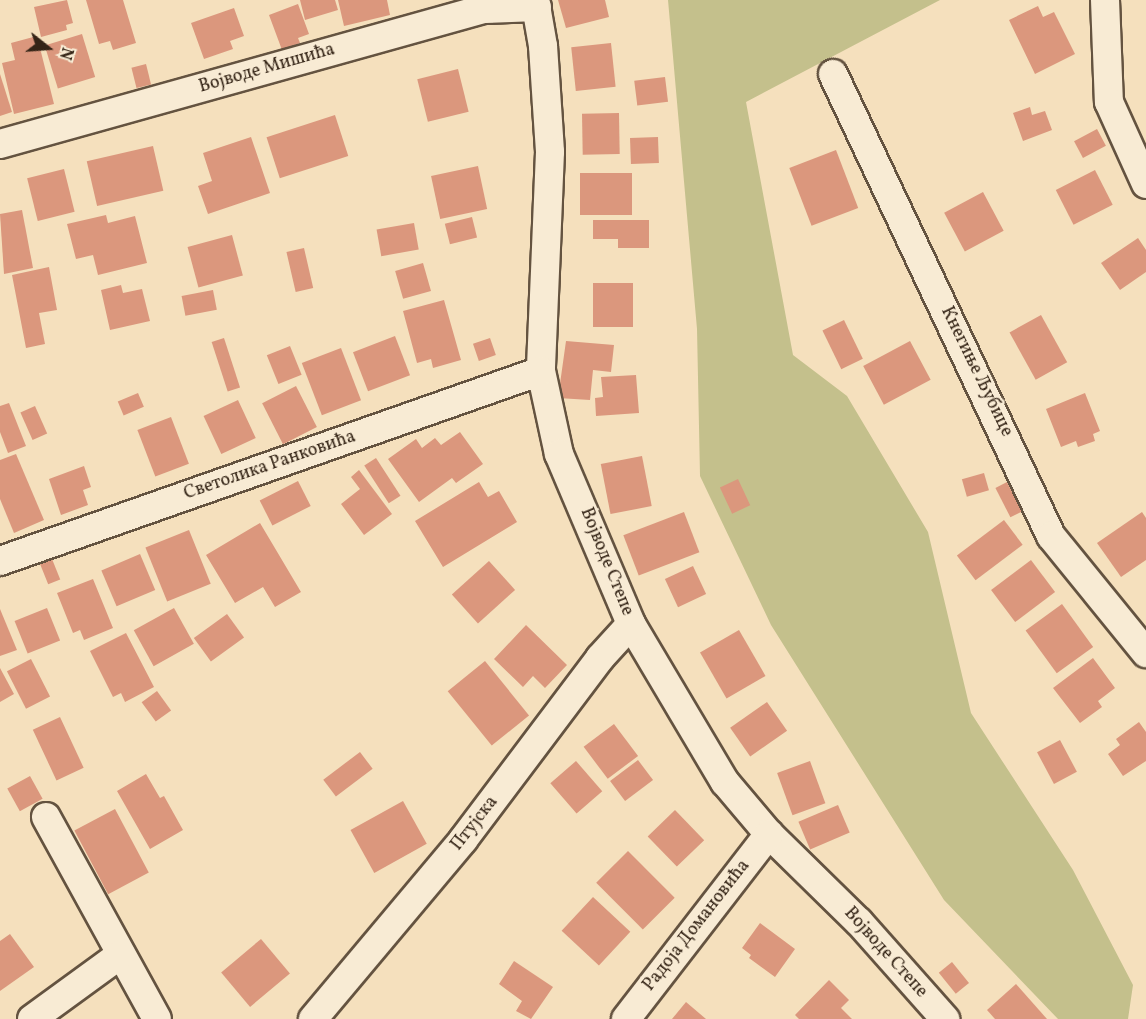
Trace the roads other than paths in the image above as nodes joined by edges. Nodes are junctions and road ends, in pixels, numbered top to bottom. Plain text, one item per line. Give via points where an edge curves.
1 (1105, 0) edge
2 (536, 3) edge
3 (832, 74) dead end
4 (0, 144) edge
5 (1146, 184) edge
6 (541, 371) junction
7 (0, 561) edge
8 (631, 624) junction
9 (1146, 653) edge
10 (46, 817) dead end
11 (769, 834) junction
12 (121, 954) junction
13 (32, 1019) edge
14 (157, 1019) edge
15 (313, 1019) edge
16 (626, 1019) edge
17 (945, 1019) edge

1 - 5 street via 1109,102
2 - 4 street, Војводе Мишића via 484,9
2 - 6 street, Војводе Степе via 550,152
3 - 9 street, Кнегиње Љубице via 1051,536
6 - 7 street, Светолика Ранковића
6 - 8 street, Војводе Степе via 560,454
8 - 11 street, Војводе Степе via 725,782
8 - 15 street, Птујска via 600,658 463,840
10 - 12 street
11 - 16 street, Радоја Домановића
11 - 17 street, Војводе Степе via 859,922
12 - 13 street
12 - 14 street

